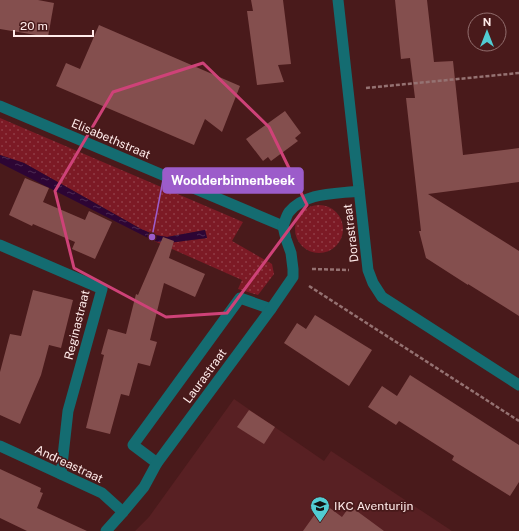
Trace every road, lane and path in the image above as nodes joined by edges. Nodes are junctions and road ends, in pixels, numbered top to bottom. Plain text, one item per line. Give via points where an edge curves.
1 (338, 0) edge
2 (519, 73) edge
3 (348, 90) junction
4 (0, 106) edge
5 (359, 191) junction
6 (283, 226) junction
7 (0, 245) edge
8 (368, 270) junction
9 (293, 273) junction
10 (271, 309) junction
11 (519, 385) edge
12 (519, 421) edge
13 (0, 446) edge
14 (157, 463) junction
15 (60, 474) junction
16 (123, 512) junction
17 (106, 531) edge

1 - 3 street, Dorastraat
2 - 3 path
3 - 5 street, Dorastraat
4 - 6 street, Elisabethstraat
5 - 6 street via 317,196 299,203 288,213
5 - 8 street, Dorastraat
6 - 9 street via 291,253
7 - 15 street, Reginastraat via 102,289 68,412
8 - 9 path
8 - 11 street, Dorastraat via 382,297
9 - 10 street, Laurastraat
9 - 12 path
10 - 14 street, Laurastraat
10 - 14 street via 240,298 133,445
13 - 15 street, Andreastraat
14 - 16 street, Laurastraat via 144,487
15 - 16 street, Andreastraat via 102,493
16 - 17 street, Laurastraat

